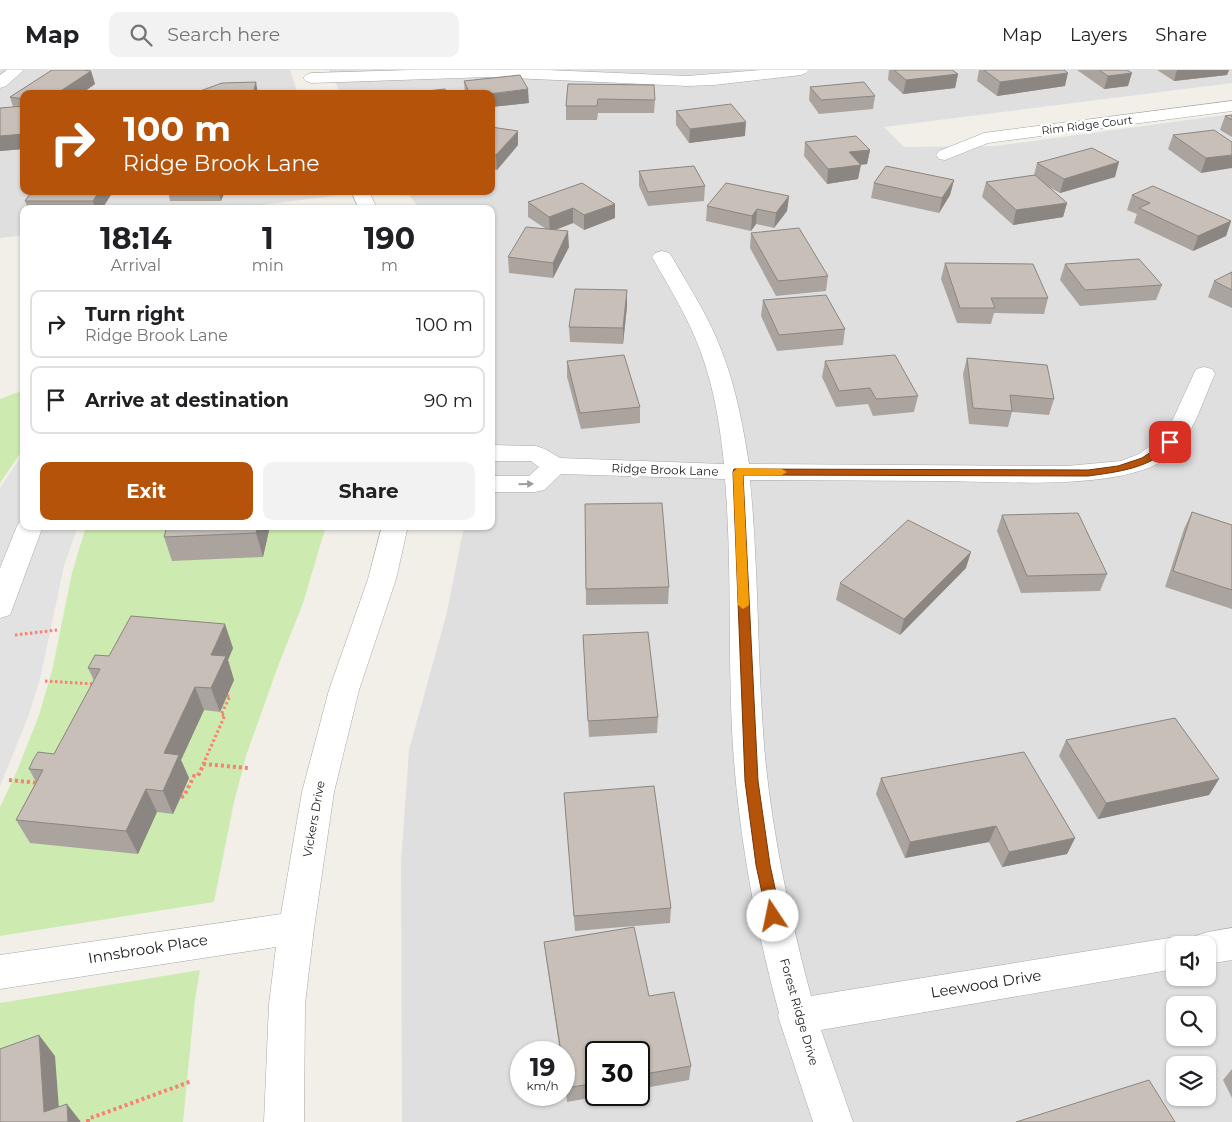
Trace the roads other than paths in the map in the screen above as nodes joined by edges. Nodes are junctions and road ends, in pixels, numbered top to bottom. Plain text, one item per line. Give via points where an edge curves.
1 (16, 70) edge
2 (801, 70) edge
3 (310, 74) edge
4 (0, 83) edge
5 (316, 90) edge
6 (1232, 106) edge
7 (945, 155) dead end
8 (662, 257) dead end
9 (1204, 374) dead end
10 (495, 453) edge
11 (555, 466) junction
12 (738, 472) junction
13 (495, 484) edge
14 (28, 530) edge
15 (395, 530) edge
16 (0, 608) edge
17 (296, 928) junction
18 (1232, 944) edge
19 (1216, 947) edge
20 (1166, 955) edge
21 (0, 972) edge
22 (798, 1016) junction
23 (284, 1122) edge
24 (833, 1122) edge

1 - 4 street
2 - 3 street via 696,81 490,72
3 - 5 street
6 - 7 street, Rim Ridge Court via 984,138
8 - 12 street, Forest Ridge Drive via 698,320 714,358 729,414
9 - 12 street, Ridge Brook Lane via 1170,442 1145,460 1119,469 1067,474
10 - 11 street, Ridge Brook Lane via 536,454
11 - 12 street, Ridge Brook Lane
13 -> 11 street via 535,484
12 - 22 street, Forest Ridge Drive via 752,781 765,874
14 - 16 street
15 - 17 street, Vickers Drive via 382,579 344,690 320,783
17 - 21 street, Innsbrook Place
17 - 23 street, Vickers Drive via 287,1004
18 - 19 street
20 - 22 street, Leewood Drive
22 - 24 street, Forest Ridge Drive

